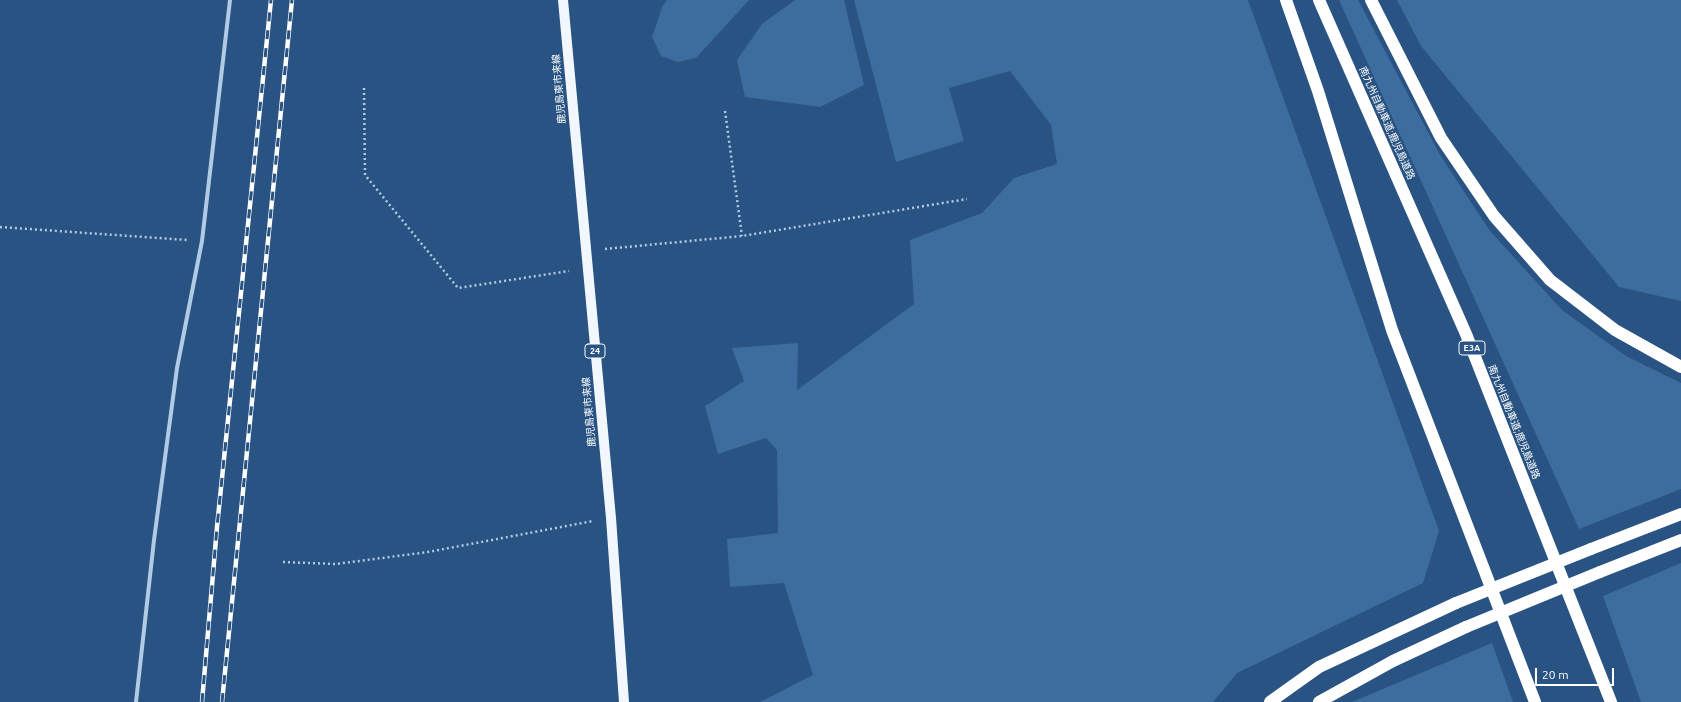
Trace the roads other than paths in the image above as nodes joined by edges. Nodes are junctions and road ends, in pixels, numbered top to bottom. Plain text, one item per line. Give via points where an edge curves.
1 (230, 0) edge
2 (563, 0) edge
3 (1286, 0) edge
4 (1319, 0) edge
5 (1371, 0) edge
6 (1681, 367) edge
7 (1681, 514) edge
8 (1681, 540) edge
9 (136, 702) edge
10 (624, 702) edge
11 (1270, 702) edge
12 (1319, 702) edge
13 (1535, 702) edge
14 (1611, 702) edge

1 - 9 street via 202,241 177,368
2 - 10 main road, 鹿児島東市来線 / 24 via 611,518
3 - 13 highway via 1318,91 1392,330
4 - 14 highway, 南九州自動車道;鹿児島道路 / E3A via 1466,334
5 - 6 highway via 1441,138 1494,216 1550,280 1615,330
7 - 11 highway, bridge via 1456,603 1319,667
8 - 12 highway, bridge via 1466,627 1392,661

